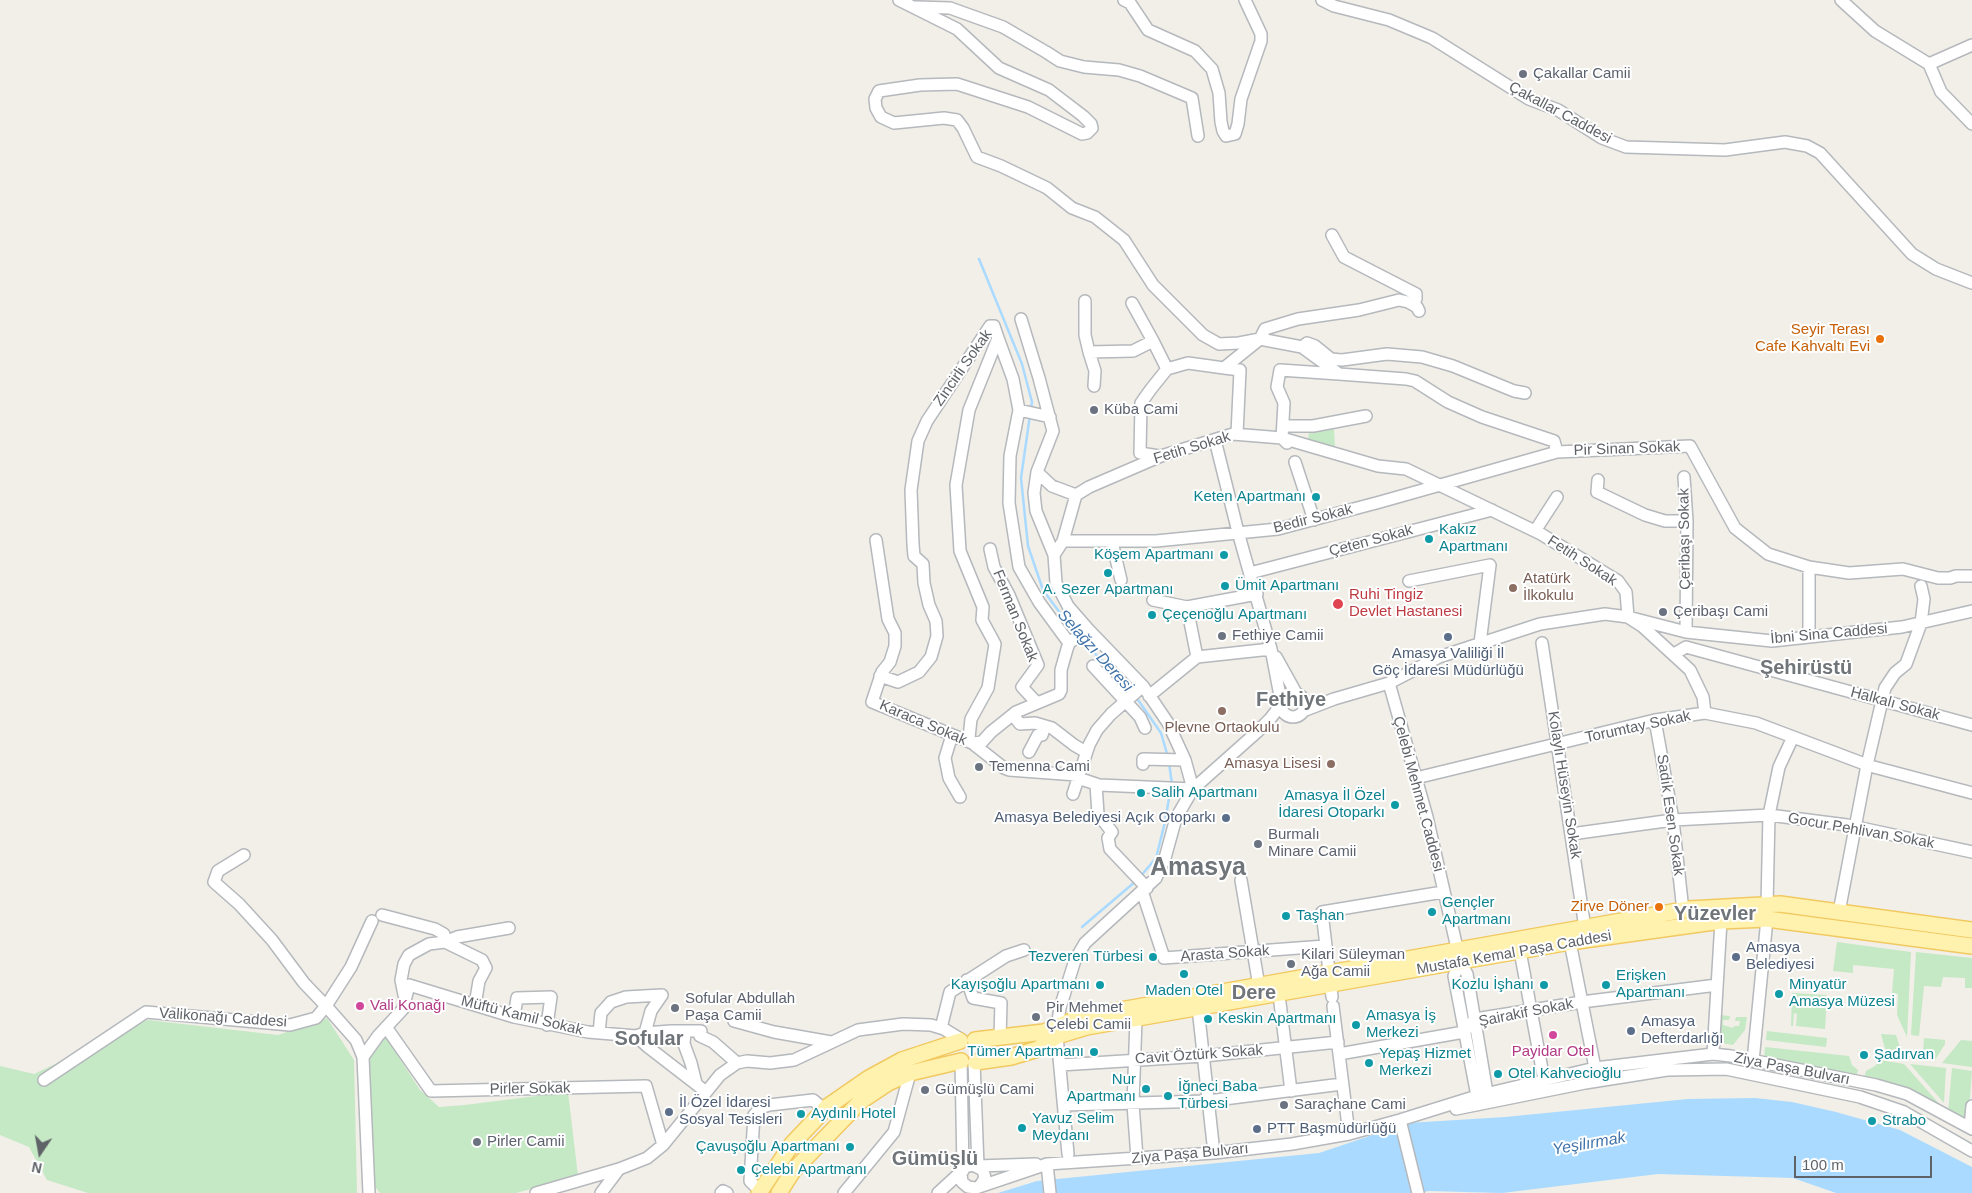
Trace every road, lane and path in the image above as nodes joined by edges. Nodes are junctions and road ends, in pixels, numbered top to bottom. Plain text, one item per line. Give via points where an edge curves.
1 (899, 0) edge
2 (1124, 0) edge
3 (1246, 0) edge
4 (1322, 0) edge
5 (1841, 0) edge
6 (912, 7) junction
7 (1972, 45) edge
8 (1929, 64) junction
9 (1972, 124) edge
10 (1198, 136) dead end
11 (1332, 235) dead end
12 (1972, 283) edge
13 (1085, 301) dead end
14 (1132, 302) dead end
15 (1021, 319) dead end
16 (998, 338) junction
17 (1260, 339) junction
18 (1153, 341) junction
19 (1302, 347) junction
20 (1089, 352) junction
21 (1224, 368) junction
22 (1167, 369) junction
23 (1340, 374) junction
24 (1094, 386) dead end
25 (1525, 393) dead end
26 (1019, 410) junction
27 (1366, 416) dead end
28 (1050, 417) junction
29 (1283, 426) junction
30 (1237, 434) junction
31 (1216, 440) junction
32 (1286, 442) junction
33 (1557, 452) junction
34 (1160, 456) junction
35 (1295, 462) dead end
36 (1038, 472) junction
37 (1684, 477) dead end
38 (1598, 480) dead end
39 (1439, 485) junction
40 (1076, 495) junction
41 (1558, 497) dead end
42 (1492, 510) junction
43 (1314, 520) junction
44 (1687, 521) junction
45 (1534, 531) junction
46 (1239, 534) junction
47 (876, 540) dead end
48 (1063, 542) junction
49 (1112, 542) junction
50 (990, 549) dead end
51 (1054, 555) junction
52 (1809, 567) junction
53 (1250, 573) junction
54 (1972, 576) edge
55 (1121, 580) dead end
56 (1409, 580) dead end
57 (1921, 586) dead end
58 (1257, 594) junction
59 (1153, 600) dead end
60 (1187, 607) junction
61 (1972, 611) edge
62 (1628, 617) junction
63 (1921, 623) junction
64 (1086, 630) junction
65 (1686, 632) junction
66 (1809, 637) junction
67 (1071, 641) junction
68 (1480, 643) junction
69 (1542, 643) dead end
70 (1271, 649) junction
71 (1674, 654) junction
72 (1197, 657) junction
73 (1093, 666) dead end
74 (880, 676) junction
75 (1389, 683) junction
76 (1144, 690) junction
77 (1299, 695) junction
78 (1334, 699) junction
79 (1127, 701) junction
80 (1882, 701) junction
81 (1037, 703) junction
82 (1283, 708) junction
83 (1303, 712) junction
84 (1705, 714) junction
85 (1013, 715) junction
86 (1655, 720) junction
87 (1972, 725) edge
88 (1045, 726) junction
89 (1145, 728) dead end
90 (952, 735) junction
91 (1793, 736) junction
92 (972, 743) junction
93 (1558, 744) junction
94 (1029, 752) dead end
95 (1086, 752) junction
96 (1179, 760) junction
97 (1143, 764) dead end
98 (1867, 765) junction
99 (1078, 778) junction
100 (1416, 778) junction
101 (1096, 784) junction
102 (1193, 789) junction
103 (1972, 793) edge
104 (1073, 794) dead end
105 (960, 797) dead end
106 (1770, 815) junction
107 (1673, 820) junction
108 (1855, 827) junction
109 (1571, 834) junction
110 (1972, 852) edge
111 (244, 855) dead end
112 (1241, 880) dead end
113 (1142, 884) junction
114 (1443, 892) junction
115 (1683, 910) junction
116 (1767, 912) junction
117 (1839, 912) junction
118 (1720, 921) junction
119 (509, 928) dead end
120 (1586, 928) junction
121 (1972, 930) edge
122 (445, 942) junction
123 (1570, 942) junction
124 (1325, 946) junction
125 (1972, 946) edge
126 (1024, 950) dead end
127 (1520, 951) junction
128 (1252, 952) junction
129 (1458, 956) junction
130 (967, 980) junction
131 (1717, 985) junction
132 (1259, 986) junction
133 (1331, 990) junction
134 (405, 999) junction
135 (1582, 1002) junction
136 (1280, 1004) dead end
137 (475, 1005) junction
138 (326, 1006) junction
139 (1198, 1008) junction
140 (1531, 1009) junction
141 (514, 1017) junction
142 (1136, 1019) junction
143 (1475, 1019) junction
144 (734, 1021) dead end
145 (547, 1025) junction
146 (386, 1027) junction
147 (941, 1028) junction
148 (685, 1031) junction
149 (1057, 1031) junction
150 (1000, 1032) junction
151 (1464, 1032) junction
152 (599, 1033) junction
153 (641, 1035) junction
154 (966, 1040) junction
155 (832, 1042) junction
156 (1338, 1042) junction
157 (1286, 1048) junction
158 (1339, 1054) junction
159 (1713, 1054) junction
160 (1204, 1056) junction
161 (363, 1057) junction
162 (1133, 1060) junction
163 (1753, 1061) junction
164 (970, 1062) junction
165 (737, 1063) junction
166 (1060, 1065) junction
167 (1595, 1068) junction
168 (910, 1073) junction
169 (44, 1080) dead end
170 (1544, 1080) junction
171 (696, 1083) junction
172 (1342, 1084) junction
173 (706, 1091) junction
174 (1291, 1091) junction
175 (1482, 1094) junction
176 (1208, 1101) junction
177 (1133, 1104) junction
178 (1064, 1105) junction
179 (1972, 1106) edge
180 (824, 1110) junction
181 (1400, 1120) junction
182 (1971, 1128) edge
183 (1349, 1134) junction
184 (663, 1145) junction
185 (1972, 1151) edge
186 (1214, 1153) junction
187 (1068, 1154) dead end
188 (1137, 1158) junction
189 (1047, 1164) junction
190 (978, 1166) junction
191 (619, 1169) junction
192 (963, 1170) junction
193 (973, 1189) edge
194 (759, 1192) edge
195 (369, 1193) edge
196 (536, 1193) edge
197 (601, 1193) edge
198 (779, 1193) edge
199 (844, 1193) edge
200 (938, 1193) edge
201 (1050, 1193) edge
202 (1418, 1193) edge

1 - 6 street
2 - 3 street via 1130,2 1148,30 1195,50 1212,69 1226,136 1235,134 1241,99 1261,41
4 - 12 street, Çakallar Caddesi via 1390,20 1432,38 1528,99 1558,110 1602,138 1626,147 1725,150 1785,142 1807,146 1820,153 1912,254 1936,269
5 - 8 street via 1875,31
6 - 10 street via 950,8 1002,27 1060,61 1119,70 1192,98
6 - 17 street via 957,29 999,68 1050,90 1083,116 1092,128 1082,134 1028,108 957,84 879,91 875,99 881,117 894,123 944,118 957,120 978,157 1046,188 1072,208 1095,217 1124,240 1153,285 1203,335 1219,344
7 - 8 street
8 - 9 street via 1941,92
11 - 17 street via 1344,256 1416,294 1415,307 1399,300 1359,310 1298,318 1265,329
13 - 20 street via 1085,335
14 - 18 street
15 - 28 street
16 - 26 street
16 - 74 street, Zincirli Sokak via 994,326 990,326 932,414 918,442 911,490 912,544 914,556 923,564 929,606 936,620 937,636 931,657 919,672 908,679 898,682
16 - 92 street, Zincirli Sokak via 969,410 956,484 960,551 983,607 982,620 995,644 988,688 971,718 969,738
17 - 19 street
17 - 21 street
18 - 20 street via 1133,351
18 - 22 street
19 - 23 street
19 - 25 street via 1307,343 1331,359 1342,360 1387,354 1422,357
20 - 24 street via 1095,370
21 - 22 street via 1188,362
21 - 30 street via 1240,370
22 - 34 street via 1141,403 1140,454
23 - 29 street via 1280,370 1277,386 1284,403
23 - 33 street, Pir Sinan Sokak via 1415,382 1482,417 1554,441
26 - 28 street
26 - 67 street via 1010,456 1009,503 1019,567 1039,602
27 - 29 street via 1313,426
28 - 36 street via 1053,431
29 - 32 street
30 - 31 street, Fetih Sokak
30 - 32 street, Fetih Sokak
31 - 34 street, Fetih Sokak
31 - 46 street
32 - 39 street, Fetih Sokak via 1378,466 1406,469
33 - 39 street, Bedir Sokak
33 - 52 street, Pir Sinan Sokak via 1690,446 1735,528 1768,554
34 - 40 street, Fetih Sokak
35 - 43 street
36 - 40 street via 1052,486
36 - 51 street via 1034,493 1036,511
37 - 44 street, Çeribaşı Sokak
38 - 44 street via 1597,492 1644,515 1664,521
39 - 42 street, Fetih Sokak
39 - 43 street, Bedir Sokak
40 - 48 street
41 - 45 street
42 - 45 street, Fetih Sokak
42 - 53 street, Çeten Sokak
43 - 46 street, Bedir Sokak
44 - 65 street, Çeribaşı Sokak
45 - 62 street, Fetih Sokak via 1618,581 1626,592
46 - 49 street, Bedir Sokak
46 - 53 street
47 - 74 street, Karaca Sokak via 888,619 896,646
48 - 49 street, Bedir Sokak
48 - 51 street
49 - 55 street
50 - 81 street, Ferman Sokak via 994,567 1009,594 1038,665 1022,687
51 - 64 street via 1056,583
52 - 54 street, Pir Sinan Sokak via 1848,573 1903,569 1938,578
52 - 66 street
53 - 58 street
56 - 68 street via 1490,565
57 - 63 street via 1924,599
58 - 60 street
58 - 70 street
59 - 60 street
60 - 72 street
61 - 63 street, İbni Sina Caddesi
62 - 65 street, İbni Sina Caddesi
62 - 68 street, İbni Sina Caddesi via 1605,614 1540,624
62 - 71 street
63 - 66 street, İbni Sina Caddesi via 1902,628
63 - 80 street via 1906,664 1885,688
64 - 67 street
64 - 76 street
65 - 66 street, İbni Sina Caddesi via 1772,641
67 - 81 street via 1061,670 1059,694
68 - 75 street, İbni Sina Caddesi via 1439,657
69 - 93 street, Kolaylı Hüseyin Sokak
70 - 72 street
70 - 77 street
70 - 82 street
71 - 80 street, Halkalı Sokak via 1686,647
71 - 84 street via 1690,670 1703,697
72 - 76 street
73 - 79 street
74 - 90 street, Karaca Sokak via 872,702
75 - 78 street
75 - 100 street, Çelebi Mehmet Caddesi
76 - 79 street
76 - 96 street via 1168,723
77 - 78 street
77 - 82 street via 1288,693
77 - 83 street via 1305,706
78 - 83 street
79 - 89 street
79 - 95 street via 1097,730
80 - 87 street, Halkalı Sokak
80 - 98 street
81 - 85 street
82 - 83 street via 1295,717
82 - 102 street
84 - 86 street, Torumtay Sokak
84 - 91 street, Torumtay Sokak via 1756,723
85 - 88 street via 1020,724
85 - 92 street via 982,742
86 - 93 street, Torumtay Sokak
86 - 107 street, Sadık Esen Sokak
88 - 94 street
88 - 95 street via 1056,730
90 - 92 street, Karaca Sokak
90 - 105 street via 945,758 948,778
91 - 98 street, Torumtay Sokak
91 - 106 street via 1779,767
92 - 99 street, Karaca Sokak via 1004,768 1077,775
93 - 100 street, Torumtay Sokak
93 - 109 street, Kolaylı Hüseyin Sokak
95 - 99 street
96 - 97 street via 1143,758
96 - 102 street
98 - 103 street, Torumtay Sokak
98 - 108 street
99 - 101 street, Karaca Sokak
99 - 104 street
100 - 114 street, Çelebi Mehmet Caddesi
101 - 102 street, Karaca Sokak
101 - 113 street via 1098,814 1112,832 1108,838 1110,849
102 - 113 street via 1176,818 1156,878
106 - 107 street, Gocur Pehlivan Sokak
106 - 108 street, Gocur Pehlivan Sokak
106 - 116 street
107 - 109 street, Gocur Pehlivan Sokak
107 - 115 street, Sadık Esen Sokak
108 - 110 street, Gocur Pehlivan Sokak
108 - 117 street
109 - 120 street, Kolaylı Hüseyin Sokak
111 - 138 street via 218,871 214,882 272,940
112 - 128 street
113 - 128 street, Arasta Sokak via 1164,958
113 - 149 street via 1085,943 1075,960 1060,1008
114 - 124 street via 1322,912
114 - 129 street, Çelebi Mehmet Caddesi
115 - 116 main road, Mustafa Kemal Paşa Caddesi
115 - 120 main road, Mustafa Kemal Paşa Caddesi
116 - 117 main road, Mustafa Kemal Paşa Caddesi via 1780,904
116 - 118 main road, Mustafa Kemal Paşa Caddesi
116 - 125 main road, Mustafa Kemal Paşa Caddesi
116 - 163 street
117 - 121 main road, Mustafa Kemal Paşa Caddesi
118 - 123 main road, Mustafa Kemal Paşa Caddesi
118 - 131 street
119 - 122 street
120 - 129 main road, Mustafa Kemal Paşa Caddesi
122 - 134 street via 429,944 408,955 401,980
122 - 137 street via 482,960 486,968 479,982
122 - 138 street via 444,934 434,929 377,918
123 - 127 main road, Mustafa Kemal Paşa Caddesi
123 - 135 street
124 - 128 street, Arasta Sokak
124 - 133 street
126 - 130 street via 1006,956
127 - 129 main road, Mustafa Kemal Paşa Caddesi
127 - 140 street
128 - 132 street
129 - 133 main road, Mustafa Kemal Paşa Caddesi
129 - 143 street, Çelebi Mehmet Caddesi via 1467,974
129 - 151 street via 1454,976
130 - 147 street via 950,992
130 - 150 street via 973,998 1001,1003
131 - 135 street, Şairakif Sokak
131 - 159 street
132 - 133 main road, Mustafa Kemal Paşa Caddesi
132 - 149 main road, Mustafa Kemal Paşa Caddesi via 1081,1017
133 - 139 main road, Mustafa Kemal Paşa Caddesi
133 - 156 street
134 - 137 street, Müftü Kamil Sokak via 409,985
134 - 146 street, Müftü Kamil Sokak via 402,1010
135 - 140 street, Şairakif Sokak
135 - 167 street
136 - 157 street
137 - 141 street, Müftü Kamil Sokak
138 - 161 street via 356,1040
138 - 169 street, Valikonağı Caddesi via 316,1018 290,1025 146,1012
139 - 142 main road, Mustafa Kemal Paşa Caddesi
139 - 160 street
140 - 143 street, Şairakif Sokak
140 - 170 street
141 - 145 street, Müftü Kamil Sokak
141 - 145 street via 517,998 552,997
142 - 149 main road, Mustafa Kemal Paşa Caddesi
142 - 162 street
143 - 151 street, Şairakif Sokak
143 - 175 street, Çelebi Mehmet Caddesi
144 - 155 street
145 - 152 street, Müftü Kamil Sokak
146 - 161 street, Müftü Kamil Sokak
146 - 184 street, Pirler Sokak via 431,1091 646,1086
147 - 154 street
147 - 155 street via 902,1024 867,1028
148 - 153 street, Müftü Kamil Sokak
148 - 165 street, Müftü Kamil Sokak via 701,1031 700,1036 714,1042
148 - 171 street via 684,1044
149 - 150 main road, Mustafa Kemal Paşa Caddesi
149 - 164 main road, Mustafa Kemal Paşa Caddesi via 1038,1049 1011,1057
149 - 166 street
150 - 154 main road, Mustafa Kemal Paşa Caddesi
151 - 158 street, Şairakif Sokak
151 - 175 street
152 - 153 street, Müftü Kamil Sokak
152 - 153 street via 600,1013 611,1002 626,997 662,994
153 - 171 street via 648,1047
154 - 164 main road via 956,1048 956,1053
154 - 164 main road via 980,1044 982,1052
154 - 180 main road, Mustafa Kemal Paşa Caddesi via 902,1060 869,1078
155 - 165 street via 794,1060
156 - 157 street, Cavit Öztürk Sokak
156 - 158 street
157 - 160 street, Cavit Öztürk Sokak
157 - 174 street
158 - 172 street
159 - 163 street, Ziya Paşa Bulvarı
159 - 167 street, Ziya Paşa Bulvarı
160 - 162 street, Cavit Öztürk Sokak
160 - 176 street
161 - 195 street
162 - 166 street, Cavit Öztürk Sokak
162 - 177 street
163 - 182 street, Ziya Paşa Bulvarı via 1907,1094
164 - 168 main road, Mustafa Kemal Paşa Caddesi
164 - 190 street
164 - 192 street
165 - 173 street
166 - 178 street
167 - 170 street, Ziya Paşa Bulvarı
168 - 198 main road, Mustafa Kemal Paşa Caddesi via 861,1101 793,1172
168 - 199 street via 894,1132
170 - 175 street, Ziya Paşa Bulvarı
171 - 173 street
172 - 174 street
172 - 183 street
173 - 184 street
174 - 176 street
175 - 181 street, Ziya Paşa Bulvarı
176 - 177 street
176 - 186 street
177 - 178 street
177 - 188 street
178 - 187 street
179 - 182 street
180 - 194 main road, Mustafa Kemal Paşa Caddesi via 792,1144
180 - 194 street via 813,1100 769,1105 754,1115 750,1181
181 - 183 street, Ziya Paşa Bulvarı
181 - 185 street, Ziya Paşa Bulvarı via 1667,1070 1726,1069 1860,1098 1904,1112
181 - 202 street
183 - 186 street, Ziya Paşa Bulvarı
184 - 191 street via 647,1158
186 - 188 street, Ziya Paşa Bulvarı
188 - 189 street, Ziya Paşa Bulvarı
189 - 190 street
189 - 193 street, Ziya Paşa Bulvarı
189 - 201 street
190 - 192 street
190 - 193 street via 984,1174 984,1181
191 - 196 street
191 - 197 street
192 - 193 street via 962,1182
192 - 200 street

